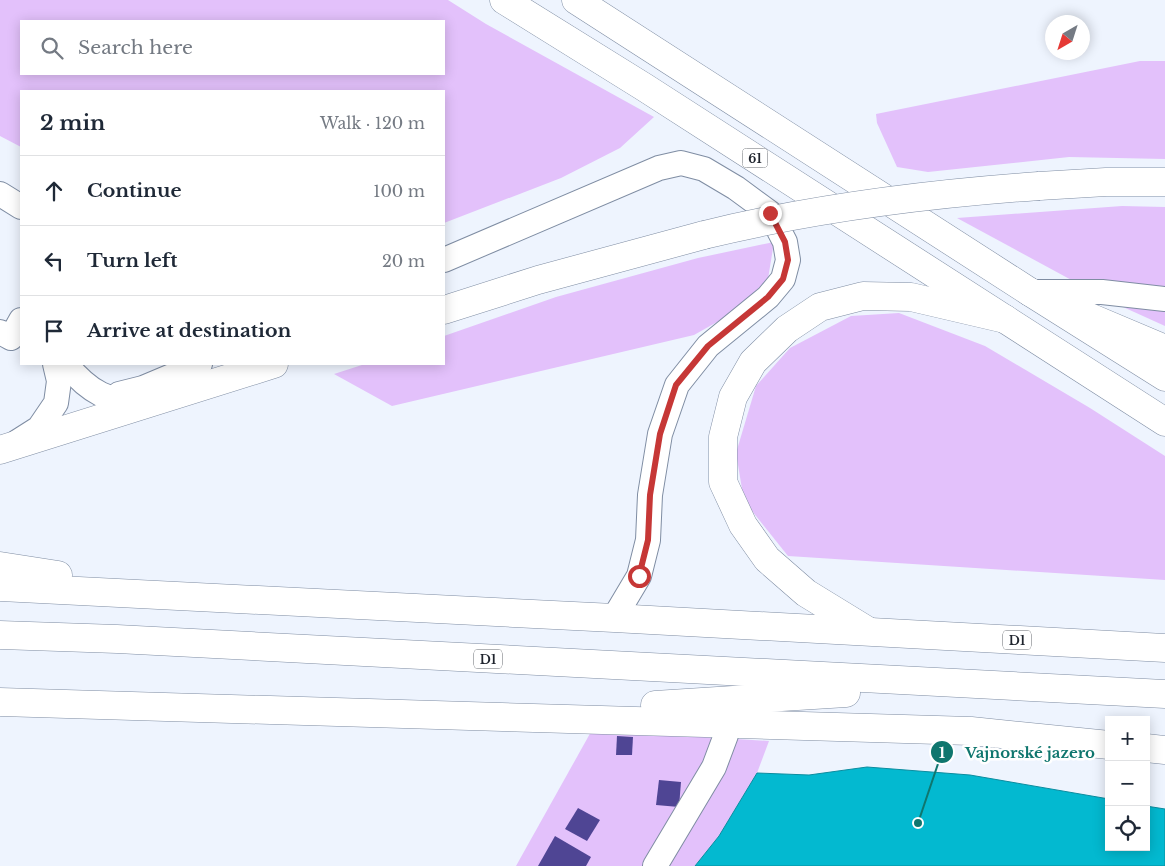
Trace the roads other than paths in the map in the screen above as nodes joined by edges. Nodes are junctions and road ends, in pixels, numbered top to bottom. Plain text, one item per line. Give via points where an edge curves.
1 (504, 0) edge
2 (576, 0) edge
3 (1165, 182) edge
4 (0, 194) edge
5 (20, 206) edge
6 (445, 260) edge
7 (1030, 292) junction
8 (1165, 299) edge
9 (445, 310) edge
10 (1005, 319) junction
11 (20, 322) edge
12 (0, 332) edge
13 (1165, 349) edge
14 (55, 365) edge
15 (67, 365) edge
16 (198, 365) edge
17 (271, 365) edge
18 (1165, 377) edge
19 (102, 396) junction
20 (157, 400) junction
21 (1165, 422) edge
22 (4, 449) edge
23 (0, 566) edge
24 (0, 587) edge
25 (190, 597) junction
26 (614, 618) junction
27 (869, 632) junction
28 (0, 635) edge
29 (1165, 648) edge
30 (975, 685) junction
31 (1165, 694) edge
32 (0, 702) edge
33 (485, 716) junction
34 (726, 735) dead end
35 (1105, 745) edge
36 (1150, 748) edge
37 (1165, 750) edge
38 (655, 866) edge

1 - 10 main road, 61
2 - 7 main road
3 - 9 main road, bridge via 1106,182 973,191 779,218 538,280
4 - 5 lane
6 - 26 lane via 659,168 681,163 704,169 770,213 785,242 788,260 783,279 768,297 708,346 676,385 660,434 650,495 648,540 639,576
7 - 8 lane via 1102,292
7 - 13 main road
7 - 18 main road
10 - 21 main road, 61
10 - 27 main road via 911,297 863,296 820,307 787,328 753,362 733,397 723,437 723,482 743,525 766,558 800,587
11 - 12 lane via 11,338
14 - 22 lane via 59,382 56,403 39,428
15 - 19 lane
16 - 19 lane via 143,388
17 - 20 main road
19 - 20 lane via 127,403
20 - 22 main road
23 - 25 main road
24 - 25 main road, D1
25 - 26 main road, D1
26 - 27 main road, D1
27 - 29 main road, D1
28 - 30 main road, D1
30 - 31 main road, D1
30 - 33 main road
32 - 33 main road
33 - 35 main road via 971,731
34 - 38 lane via 714,767
36 - 37 main road

